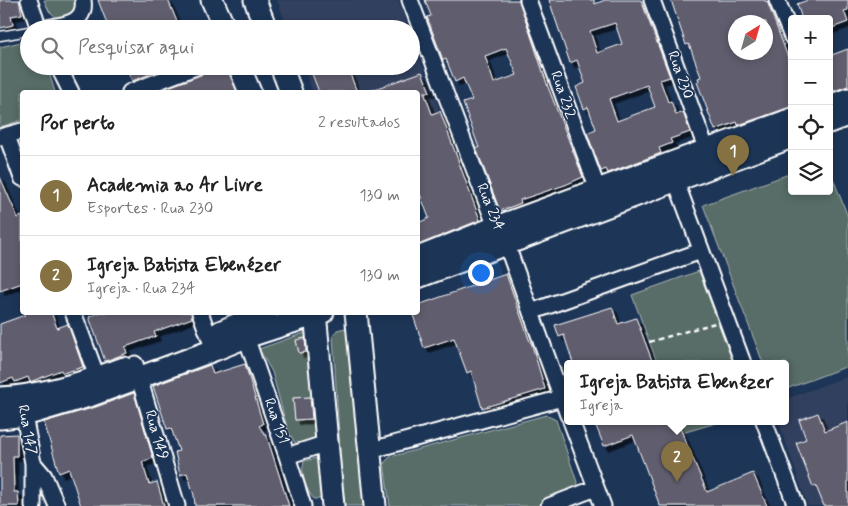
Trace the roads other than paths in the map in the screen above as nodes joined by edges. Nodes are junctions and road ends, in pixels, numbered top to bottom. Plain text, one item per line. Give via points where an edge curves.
1 (29, 0) edge
2 (83, 0) edge
3 (212, 0) edge
4 (255, 0) edge
5 (410, 0) edge
6 (528, 0) edge
7 (652, 0) edge
8 (777, 0) edge
9 (37, 20) edge
10 (77, 20) edge
11 (221, 20) edge
12 (263, 20) edge
13 (418, 20) edge
14 (420, 26) edge
15 (788, 27) edge
16 (20, 33) edge
17 (0, 36) edge
18 (62, 75) edge
19 (174, 75) edge
20 (243, 75) edge
21 (284, 75) edge
22 (70, 90) edge
23 (135, 90) edge
24 (249, 90) edge
25 (290, 90) edge
26 (848, 99) edge
27 (832, 105) edge
28 (848, 114) edge
29 (788, 120) edge
30 (833, 120) edge
31 (20, 132) edge
32 (3, 137) edge
33 (788, 139) edge
34 (707, 150) junction
35 (20, 174) edge
36 (675, 179) junction
37 (647, 182) junction
38 (598, 190) junction
39 (501, 235) junction
40 (701, 251) junction
41 (429, 260) edge
42 (420, 274) edge
43 (531, 312) junction
44 (74, 315) edge
45 (201, 315) edge
46 (261, 315) edge
47 (312, 315) edge
48 (318, 315) edge
49 (356, 315) edge
50 (246, 337) junction
51 (211, 344) junction
52 (742, 360) edge
53 (137, 371) junction
54 (100, 384) junction
55 (562, 398) junction
56 (15, 403) edge
57 (564, 404) edge
58 (0, 418) edge
59 (572, 425) edge
60 (766, 425) edge
61 (327, 443) junction
62 (368, 451) junction
63 (287, 456) junction
64 (33, 463) junction
65 (596, 488) junction
66 (33, 506) edge
67 (57, 506) edge
68 (177, 506) edge
69 (303, 506) edge
70 (333, 506) edge
71 (375, 506) edge
72 (550, 506) edge
73 (603, 506) edge
74 (796, 506) edge

1 - 9 street
2 - 10 street via 84,8
3 - 11 street
4 - 12 street
5 - 13 street, Rua 234
6 - 38 street, Rua 232
7 - 34 street, Rua 230
8 - 15 street
14 - 39 street, Rua 234
16 - 17 lane
18 - 22 street
19 - 23 street
20 - 24 street
21 - 25 street
26 - 27 street
28 - 30 street
29 - 34 street
31 - 32 street
32 - 35 street
33 - 36 street
34 - 37 street
36 - 37 street
36 - 40 street
37 - 38 street
37 - 39 street
38 - 39 street
39 - 41 street
39 - 43 street, Rua 234
40 - 43 street
40 - 52 street
41 - 42 street
43 - 55 street, Rua 234
44 - 54 street
45 - 51 street
46 - 51 street
47 - 50 street
48 - 61 street
49 - 62 street
50 - 51 street
50 - 63 street, Rua 151
51 - 53 street
53 - 54 street
53 - 68 street, Rua 149
54 - 56 street
55 - 57 street, Rua 234
55 - 62 street
56 - 58 street
56 - 64 street, Rua 147
59 - 65 street
60 - 74 street
61 - 63 street
61 - 70 street
62 - 71 street
63 - 69 street, Rua 151
64 - 66 street, Rua 147
64 - 67 street, Rua 147 via 44,476
65 - 72 street
65 - 73 street

